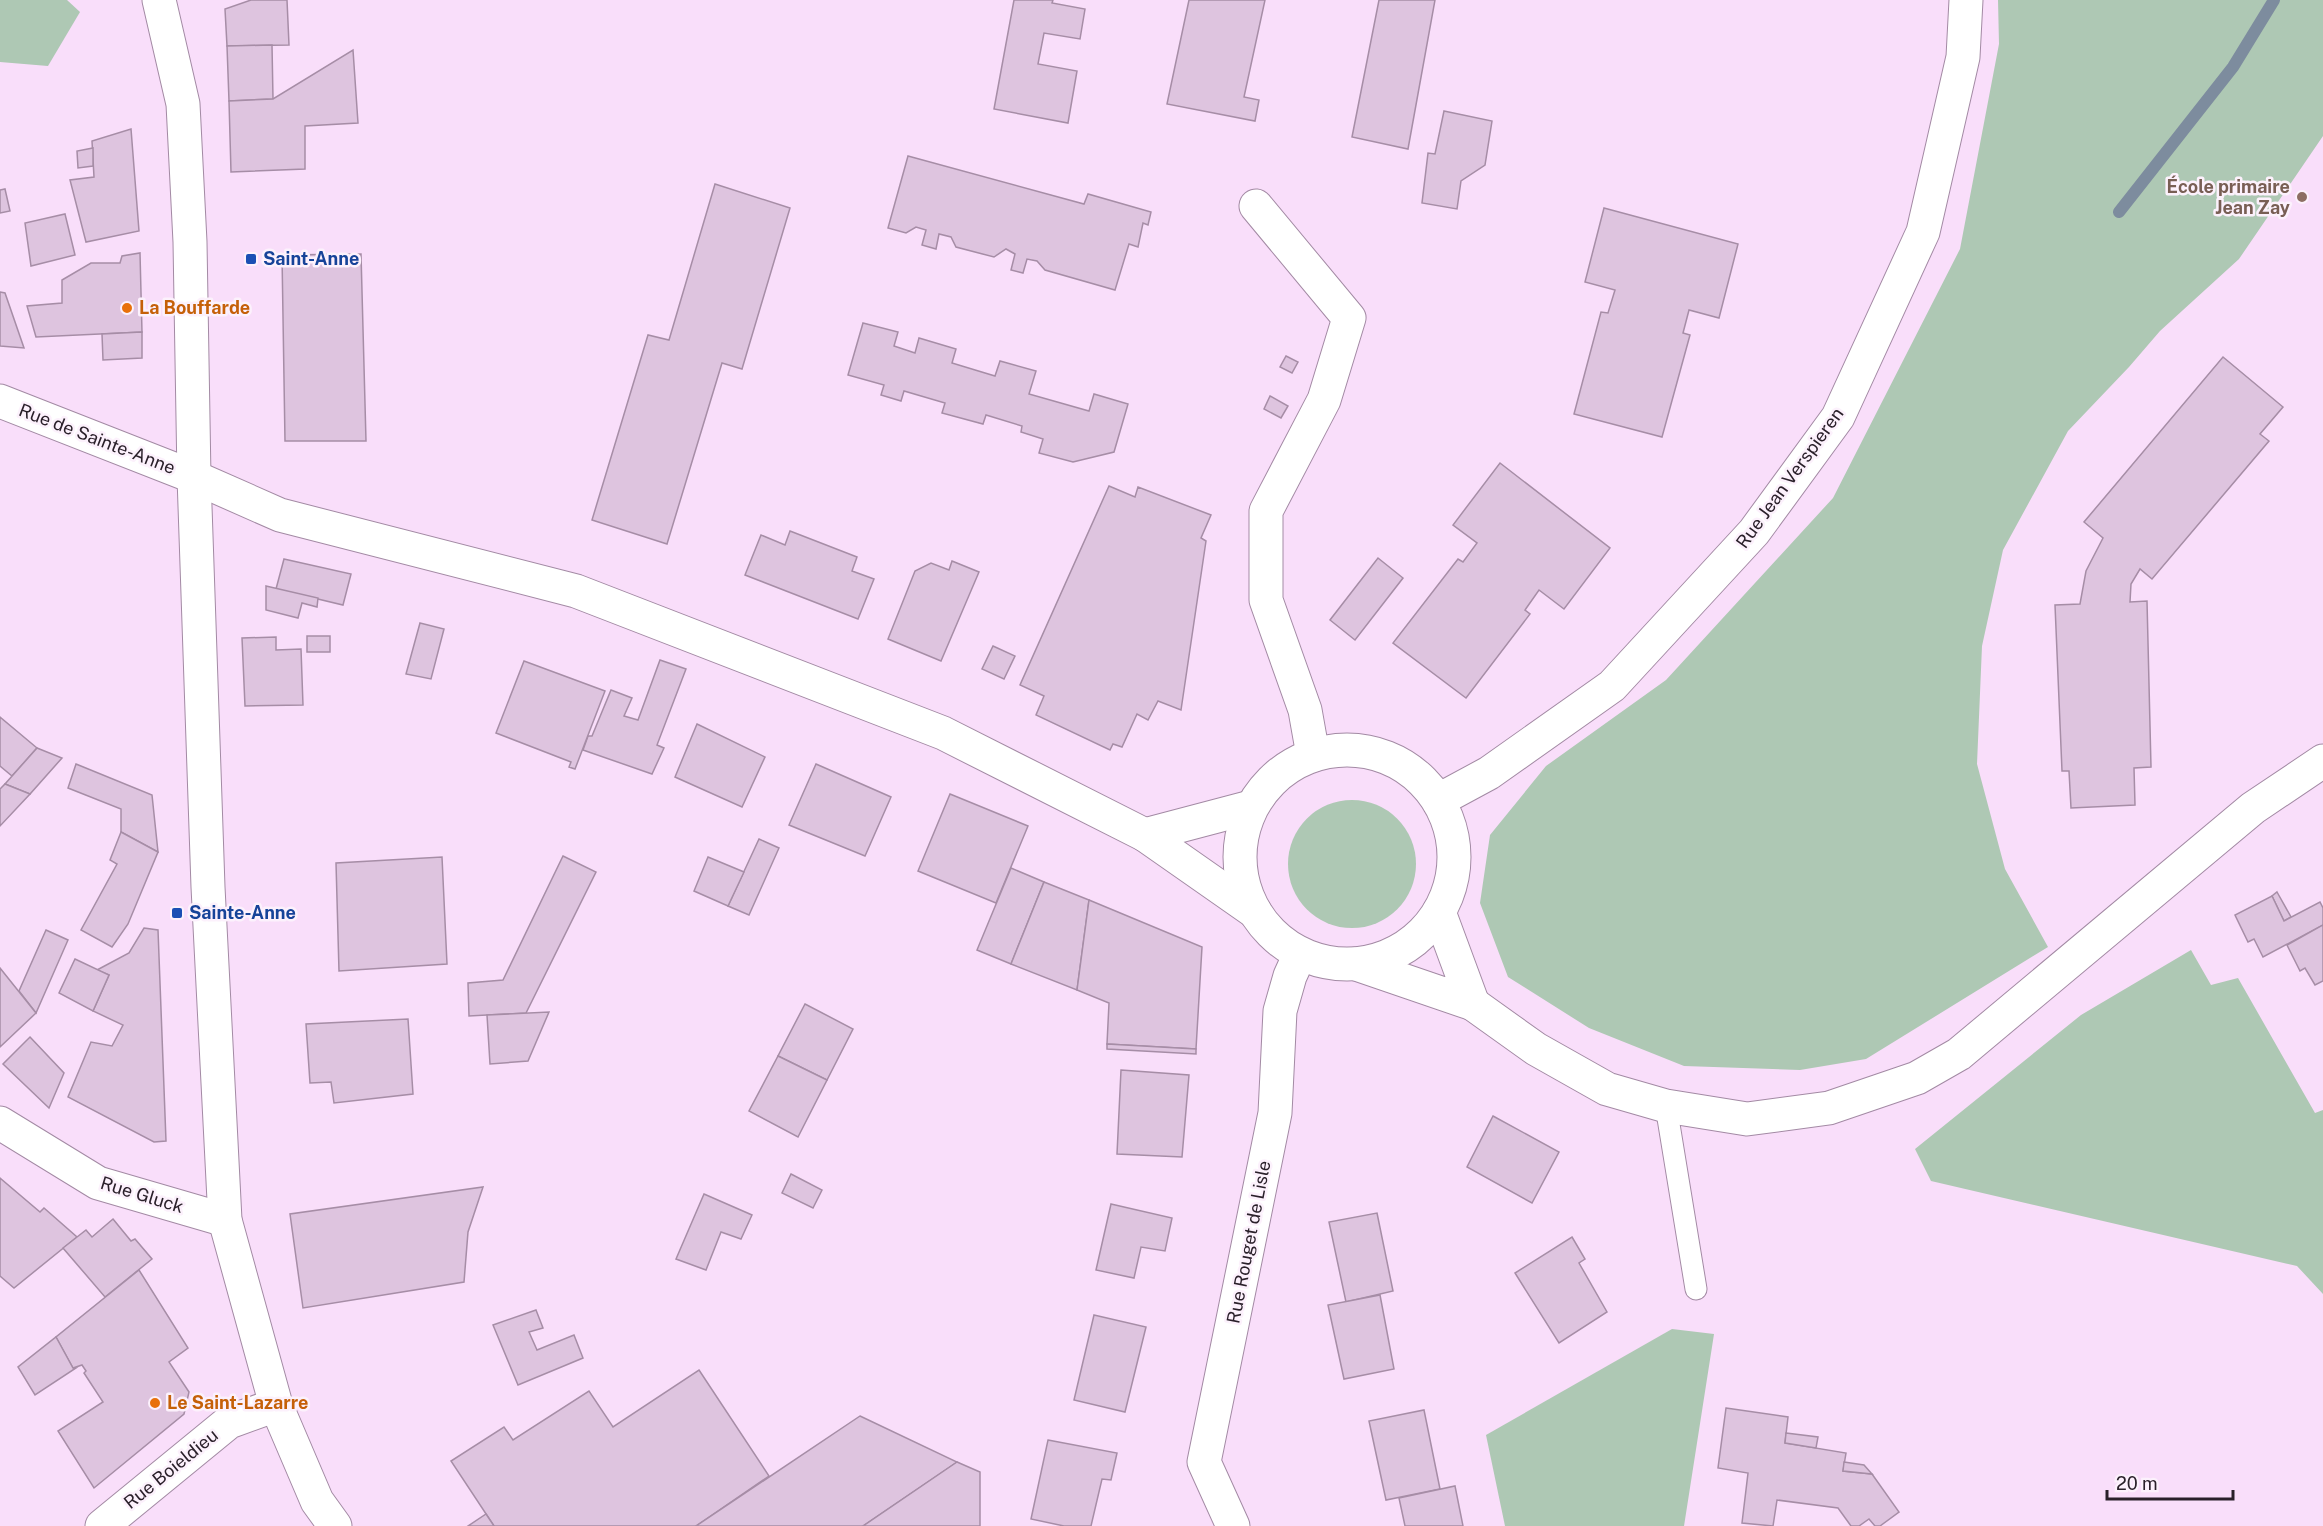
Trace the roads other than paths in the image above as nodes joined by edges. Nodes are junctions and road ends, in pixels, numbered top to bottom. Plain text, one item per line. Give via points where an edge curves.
1 (159, 0) edge
2 (1966, 0) edge
3 (1256, 206) dead end
4 (0, 401) edge
5 (194, 477) junction
6 (1313, 754) junction
7 (2323, 761) edge
8 (1439, 800) junction
9 (1251, 807) junction
10 (1145, 835) junction
11 (1255, 912) junction
12 (1439, 912) junction
13 (1300, 954) junction
14 (1356, 964) junction
15 (1473, 1004) junction
16 (1666, 1106) junction
17 (0, 1124) edge
18 (225, 1220) junction
19 (1696, 1289) dead end
20 (276, 1405) junction
21 (102, 1526) edge
22 (335, 1526) edge
23 (1233, 1526) edge

1 - 5 street via 183,104 191,266
2 - 8 street, Rue Jean Verspieren via 1963,57 1923,232 1838,417 1754,532 1612,686 1489,773
3 - 6 street via 1349,318 1324,400 1266,511 1266,600 1305,710
4 - 5 street, Rue de Sainte-Anne
5 - 10 street, Rue de Sainte-Anne via 280,515 576,591 943,734
5 - 18 street via 208,887
6 - 8 street via 1348,749 1383,755 1415,773
6 - 9 street via 1288,766 1267,784
7 - 16 street via 2253,808 1959,1054 1917,1077 1829,1108 1747,1119
8 - 12 street via 1450,827 1455,856 1451,885
9 - 10 street
9 - 11 street via 1240,842 1241,878
10 - 11 street, Rue de Sainte-Anne
11 - 13 street via 1278,940
12 - 14 street via 1418,938 1389,956
12 - 15 street
13 - 14 street via 1333,963
13 - 23 street, Rue Rouget de Lisle via 1280,1011 1275,1113 1204,1462
14 - 15 street
15 - 16 street via 1536,1049 1607,1089
16 - 19 lane
17 - 18 street, Rue Gluck via 98,1183
18 - 20 street
20 - 21 street, Rue Boieldieu via 229,1422
20 - 22 street via 317,1501

